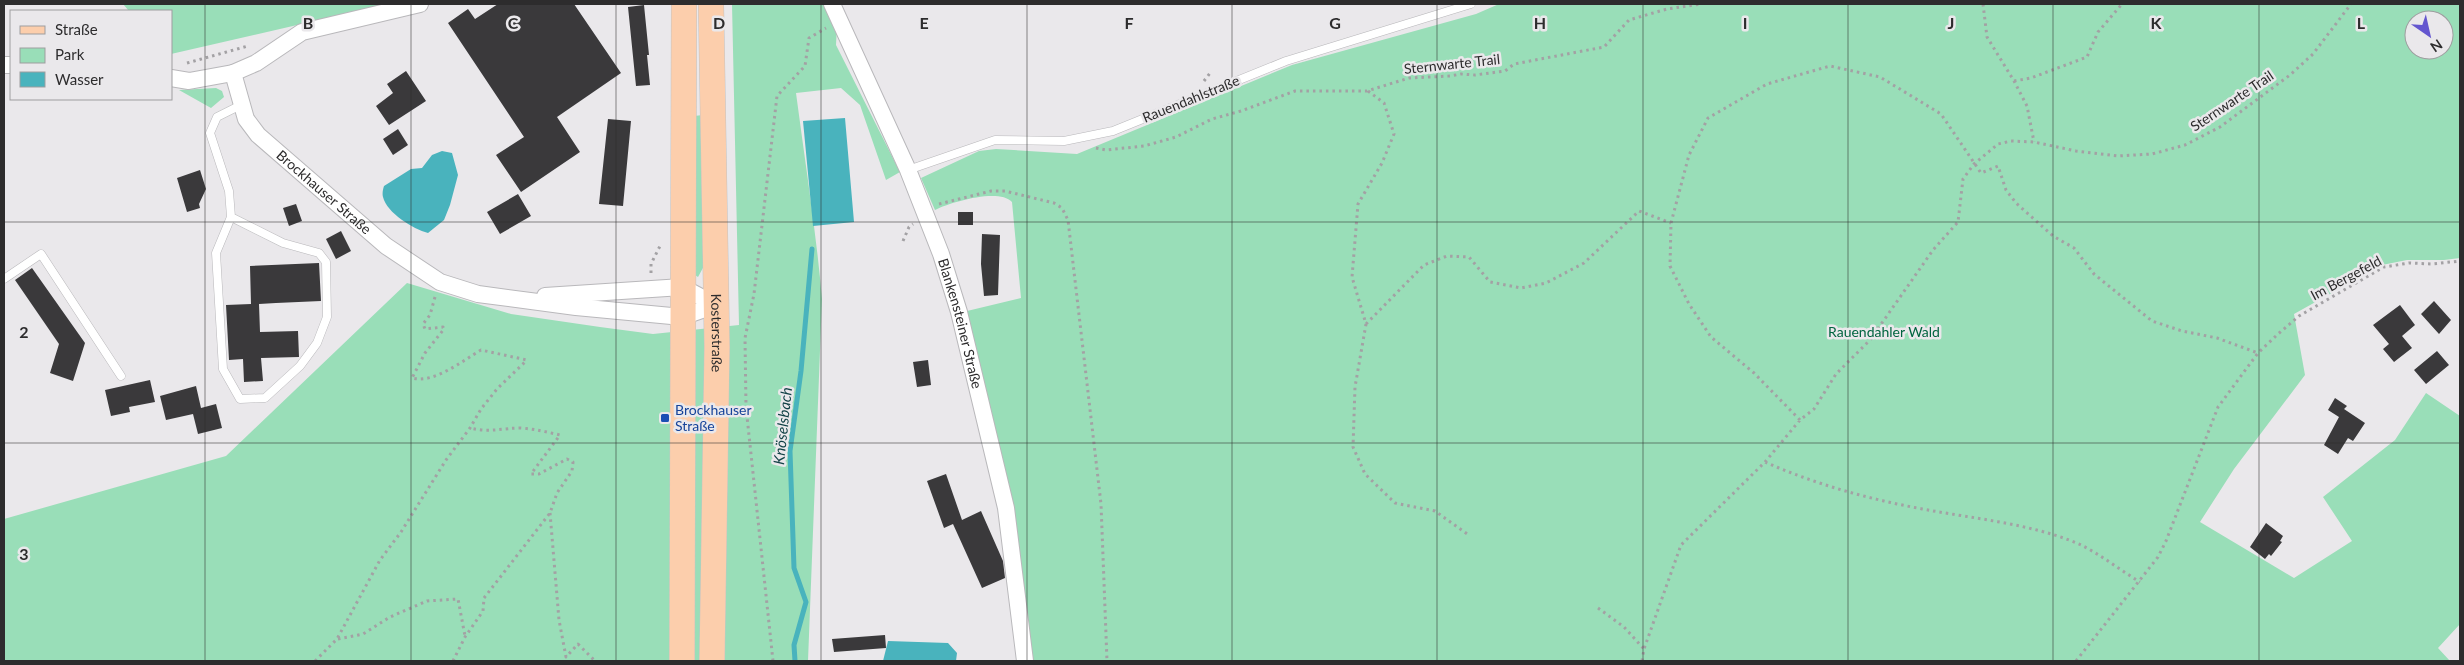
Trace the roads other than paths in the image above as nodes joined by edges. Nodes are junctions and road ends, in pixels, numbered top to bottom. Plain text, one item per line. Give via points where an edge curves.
1 (420, 4) edge
2 (684, 4) edge
3 (711, 4) edge
4 (832, 4) edge
5 (1471, 4) edge
6 (233, 73) junction
7 (172, 78) edge
8 (240, 105) junction
9 (908, 170) junction
10 (231, 217) junction
11 (4, 279) edge
12 (682, 287) junction
13 (505, 298) junction
14 (716, 305) junction
15 (682, 317) junction
16 (121, 376) dead end
17 (682, 661) edge
18 (712, 661) edge
19 (1025, 661) edge

1 - 6 street via 302,32 256,63
2 - 12 main road
3 - 14 main road, Kosterstraße
4 - 9 street, Blankensteiner Straße
5 - 9 lane, Rauendahlstraße via 1286,60 1113,131 1064,141 995,140
6 - 7 street via 189,81
6 - 8 street, Brockhauser Straße
8 - 10 lane via 217,117 210,134 229,191
8 - 13 street, Brockhauser Straße via 258,135 386,246 440,282 470,292
9 - 19 street, Blankensteiner Straße via 941,254 959,312 1000,479 1014,562
10 - 10 lane via 284,243 319,253 326,262 327,318 317,342 300,366 264,398 240,399 223,369 216,253
11 - 16 lane via 41,254
12 - 13 street, Brockhauser Straße
12 - 14 street
12 - 15 main road
13 - 15 street, Brockhauser Straße
14 - 15 street, Brockhauser Straße
14 - 18 main road, Kosterstraße
15 - 17 main road

